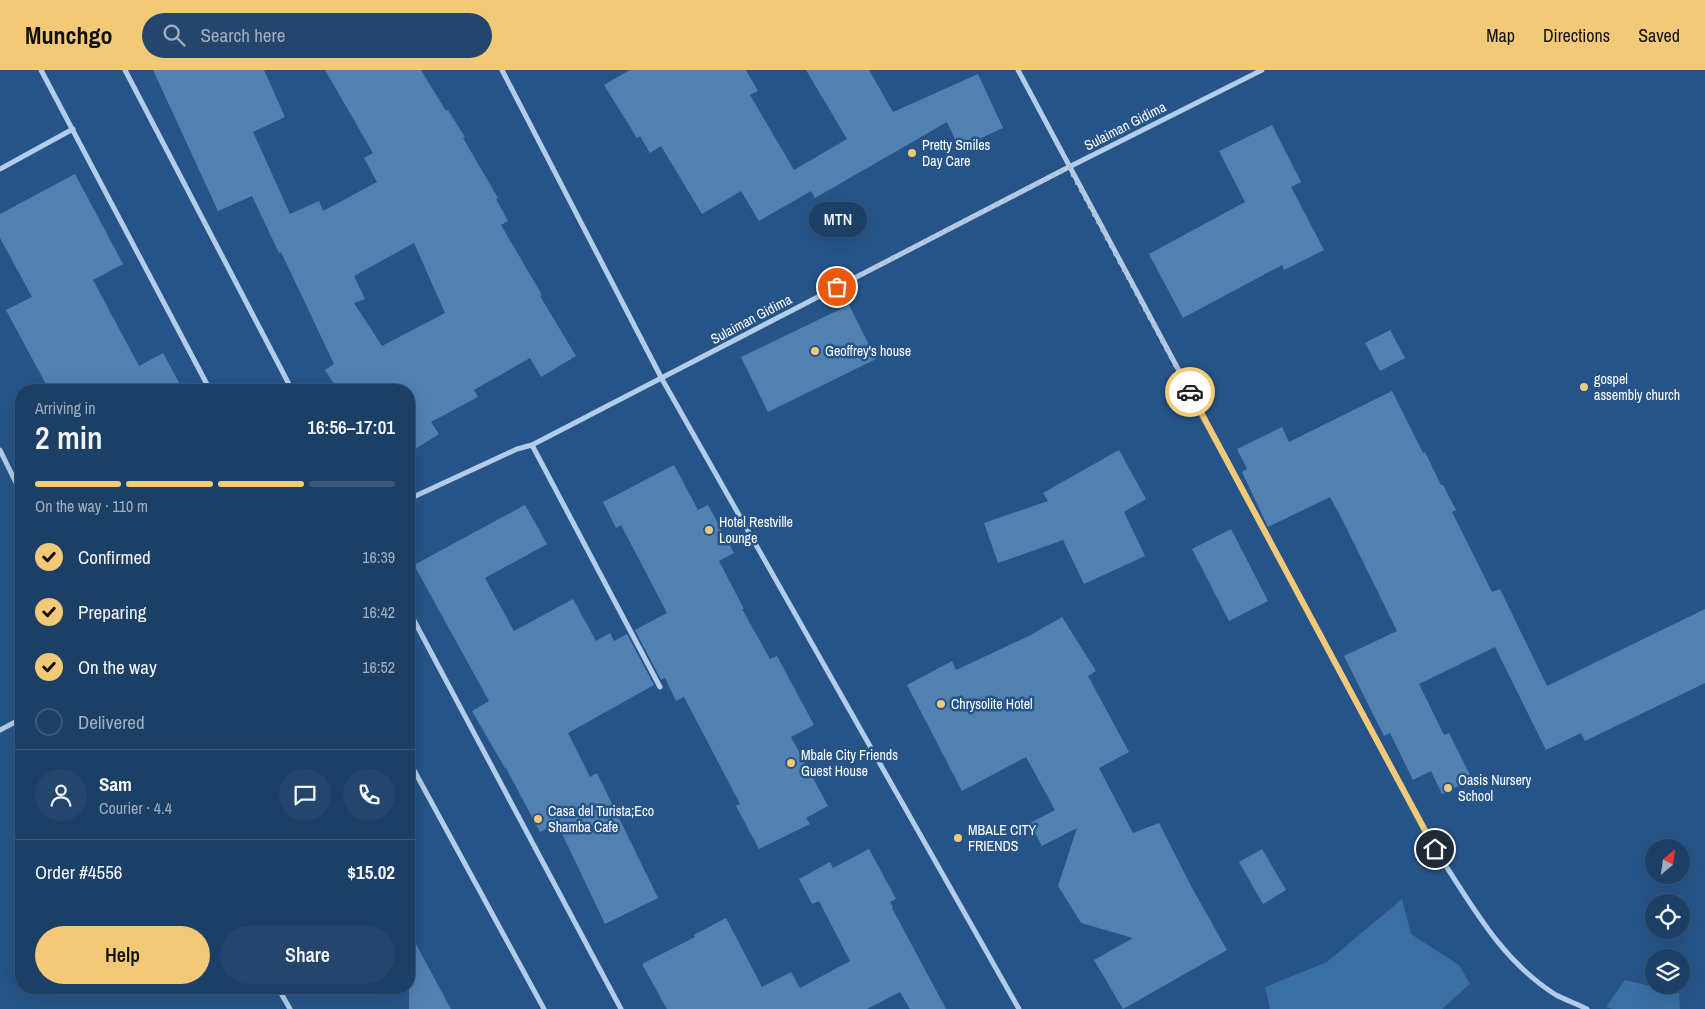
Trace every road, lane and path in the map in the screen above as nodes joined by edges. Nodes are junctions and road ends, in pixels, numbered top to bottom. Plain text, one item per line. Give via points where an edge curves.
1 (42, 70) edge
2 (126, 70) edge
3 (502, 70) edge
4 (1018, 70) edge
5 (1262, 70) edge
6 (73, 129) junction
7 (1069, 167) junction
8 (0, 169) edge
9 (662, 379) junction
10 (207, 384) edge
11 (289, 384) edge
12 (532, 445) junction
13 (0, 450) edge
14 (15, 481) edge
15 (415, 496) edge
16 (415, 622) edge
17 (660, 687) dead end
18 (15, 722) edge
19 (0, 730) edge
20 (415, 772) edge
21 (281, 994) edge
22 (290, 1009) edge
23 (544, 1009) edge
24 (621, 1009) edge
25 (1020, 1009) edge
26 (1588, 1009) edge

1 - 6 street
2 - 11 street
3 - 9 street
4 - 7 street
5 - 7 street, Sulaiman Gidima
6 - 8 street
6 - 10 street
7 - 9 street, Sulaiman Gidima
7 - 26 street via 1435,849 1491,935 1518,966 1556,995
9 - 12 street, Sulaiman Gidima
9 - 25 street
12 - 15 street, Sulaiman Gidima
12 - 17 street
13 - 14 street
16 - 24 street
18 - 19 street
20 - 23 street
21 - 22 street

